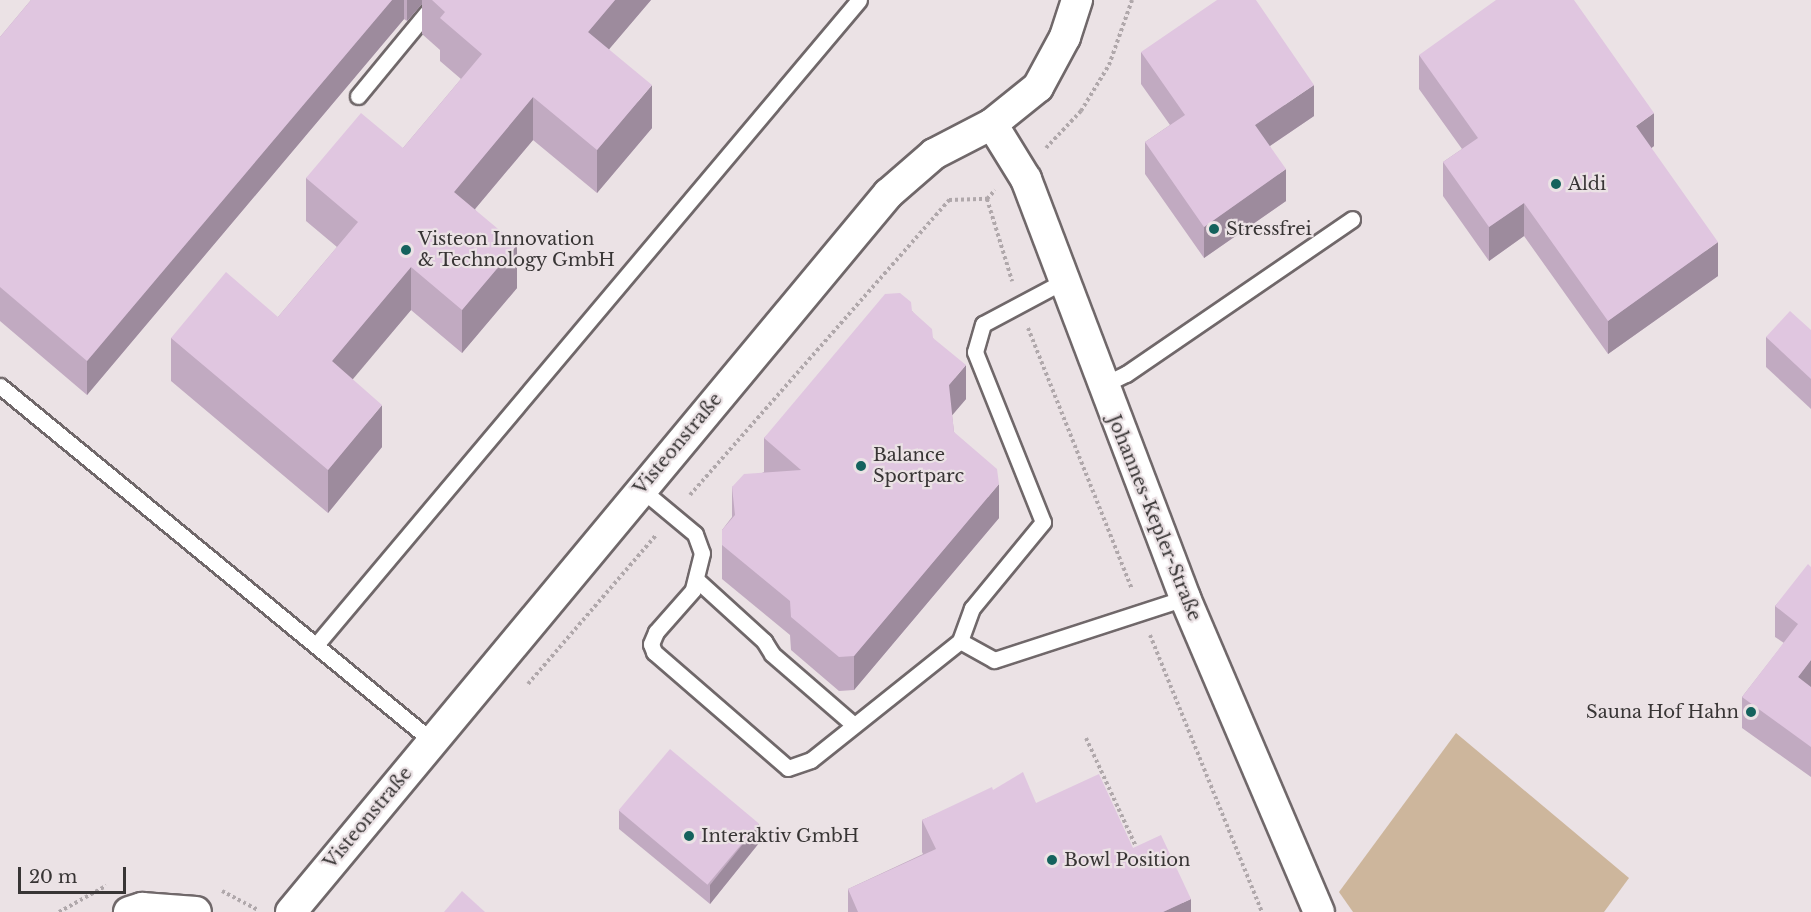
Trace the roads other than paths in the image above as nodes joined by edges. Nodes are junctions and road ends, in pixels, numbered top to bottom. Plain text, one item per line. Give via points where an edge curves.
1 (437, 0) edge
2 (859, 0) edge
3 (1077, 0) edge
4 (357, 96) dead end
5 (992, 124) junction
6 (1352, 219) dead end
7 (1062, 282) junction
8 (0, 386) edge
9 (1101, 386) junction
10 (641, 489) junction
11 (698, 580) junction
12 (1185, 598) junction
13 (960, 641) junction
14 (316, 645) junction
15 (854, 725) junction
16 (432, 741) junction
17 (129, 912) edge
18 (196, 912) edge
19 (291, 912) edge
20 (1319, 912) edge

1 - 4 lane
2 - 14 lane
3 - 5 street, Visteonstraße via 1065,37 1038,87
5 - 7 street, Johannes-Kepler-Straße via 1026,179
5 - 10 street, Visteonstraße via 934,154 888,194
6 - 9 lane via 1126,374
7 - 9 street, Johannes-Kepler-Straße
7 - 13 lane via 983,324 975,352 1043,522 972,608
8 - 14 lane
9 - 12 street, Johannes-Kepler-Straße
10 - 11 lane via 701,542
10 - 16 street, Visteonstraße
11 - 15 lane via 764,641 772,654
11 - 15 lane via 656,632 651,644 654,652 788,768 811,760
12 - 13 lane via 994,660
12 - 20 street, Johannes-Kepler-Straße
13 - 15 lane
14 - 16 lane
16 - 19 street, Visteonstraße
17 - 18 street via 142,908

